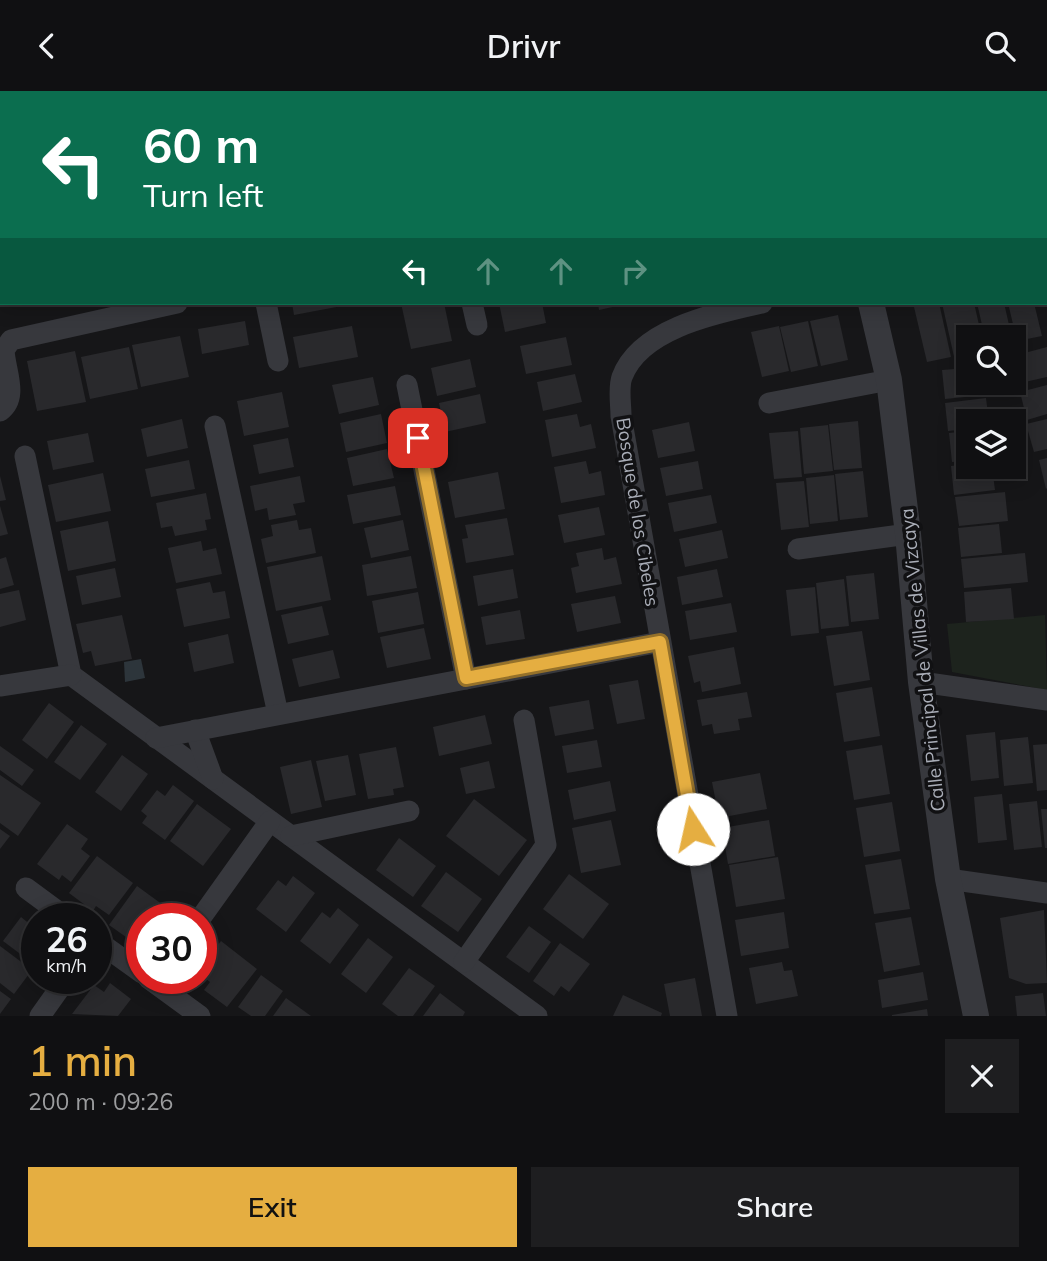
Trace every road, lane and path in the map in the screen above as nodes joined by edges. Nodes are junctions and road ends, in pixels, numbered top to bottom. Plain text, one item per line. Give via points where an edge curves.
1 (168, 305) edge
2 (266, 305) edge
3 (472, 305) edge
4 (753, 305) edge
5 (870, 305) edge
6 (477, 324) dead end
7 (278, 361) dead end
8 (889, 380) junction
9 (407, 385) dead end
10 (769, 403) dead end
11 (0, 411) edge
12 (215, 426) dead end
13 (25, 456) dead end
14 (908, 534) junction
15 (798, 549) dead end
16 (660, 642) junction
17 (71, 675) junction
18 (466, 678) junction
19 (921, 682) junction
20 (0, 686) edge
21 (1047, 700) edge
22 (278, 714) junction
23 (524, 720) dead end
24 (195, 730) junction
25 (156, 738) junction
26 (213, 779) junction
27 (408, 811) dead end
28 (270, 821) junction
29 (291, 837) junction
30 (948, 879) junction
31 (26, 888) dead end
32 (1047, 893) edge
33 (46, 903) edge
34 (211, 903) edge
35 (464, 962) junction
36 (56, 994) edge
37 (172, 994) edge
38 (40, 1016) edge
39 (200, 1016) edge
40 (537, 1016) edge
41 (727, 1016) edge
42 (976, 1016) edge

1 - 11 street via 11,340 4,350 11,393
2 - 7 street
3 - 6 street
4 - 16 street, Bosque de los Cibeles via 707,315 669,332 638,351 621,379 621,416
5 - 8 street, Calle Principal de Villas de Vizcaya
8 - 10 street
8 - 14 street, Calle Principal de Villas de Vizcaya
9 - 18 street
12 - 22 street
13 - 17 street
14 - 15 street
14 - 19 street, Calle Principal de Villas de Vizcaya
16 - 18 street
16 - 41 street, Bosque de los Cibeles
17 - 20 street
17 - 25 street
18 - 22 street
19 - 21 street
19 - 30 street, Calle Principal de Villas de Vizcaya
22 - 24 street
23 - 35 street via 546,845
24 - 25 street
24 - 26 street
25 - 26 street
26 - 28 street
27 - 29 street
28 - 29 street
28 - 34 street
29 - 35 street
30 - 32 street
30 - 42 street, Calle Principal de Villas de Vizcaya
31 - 33 street
35 - 40 street
36 - 38 street
37 - 39 street

